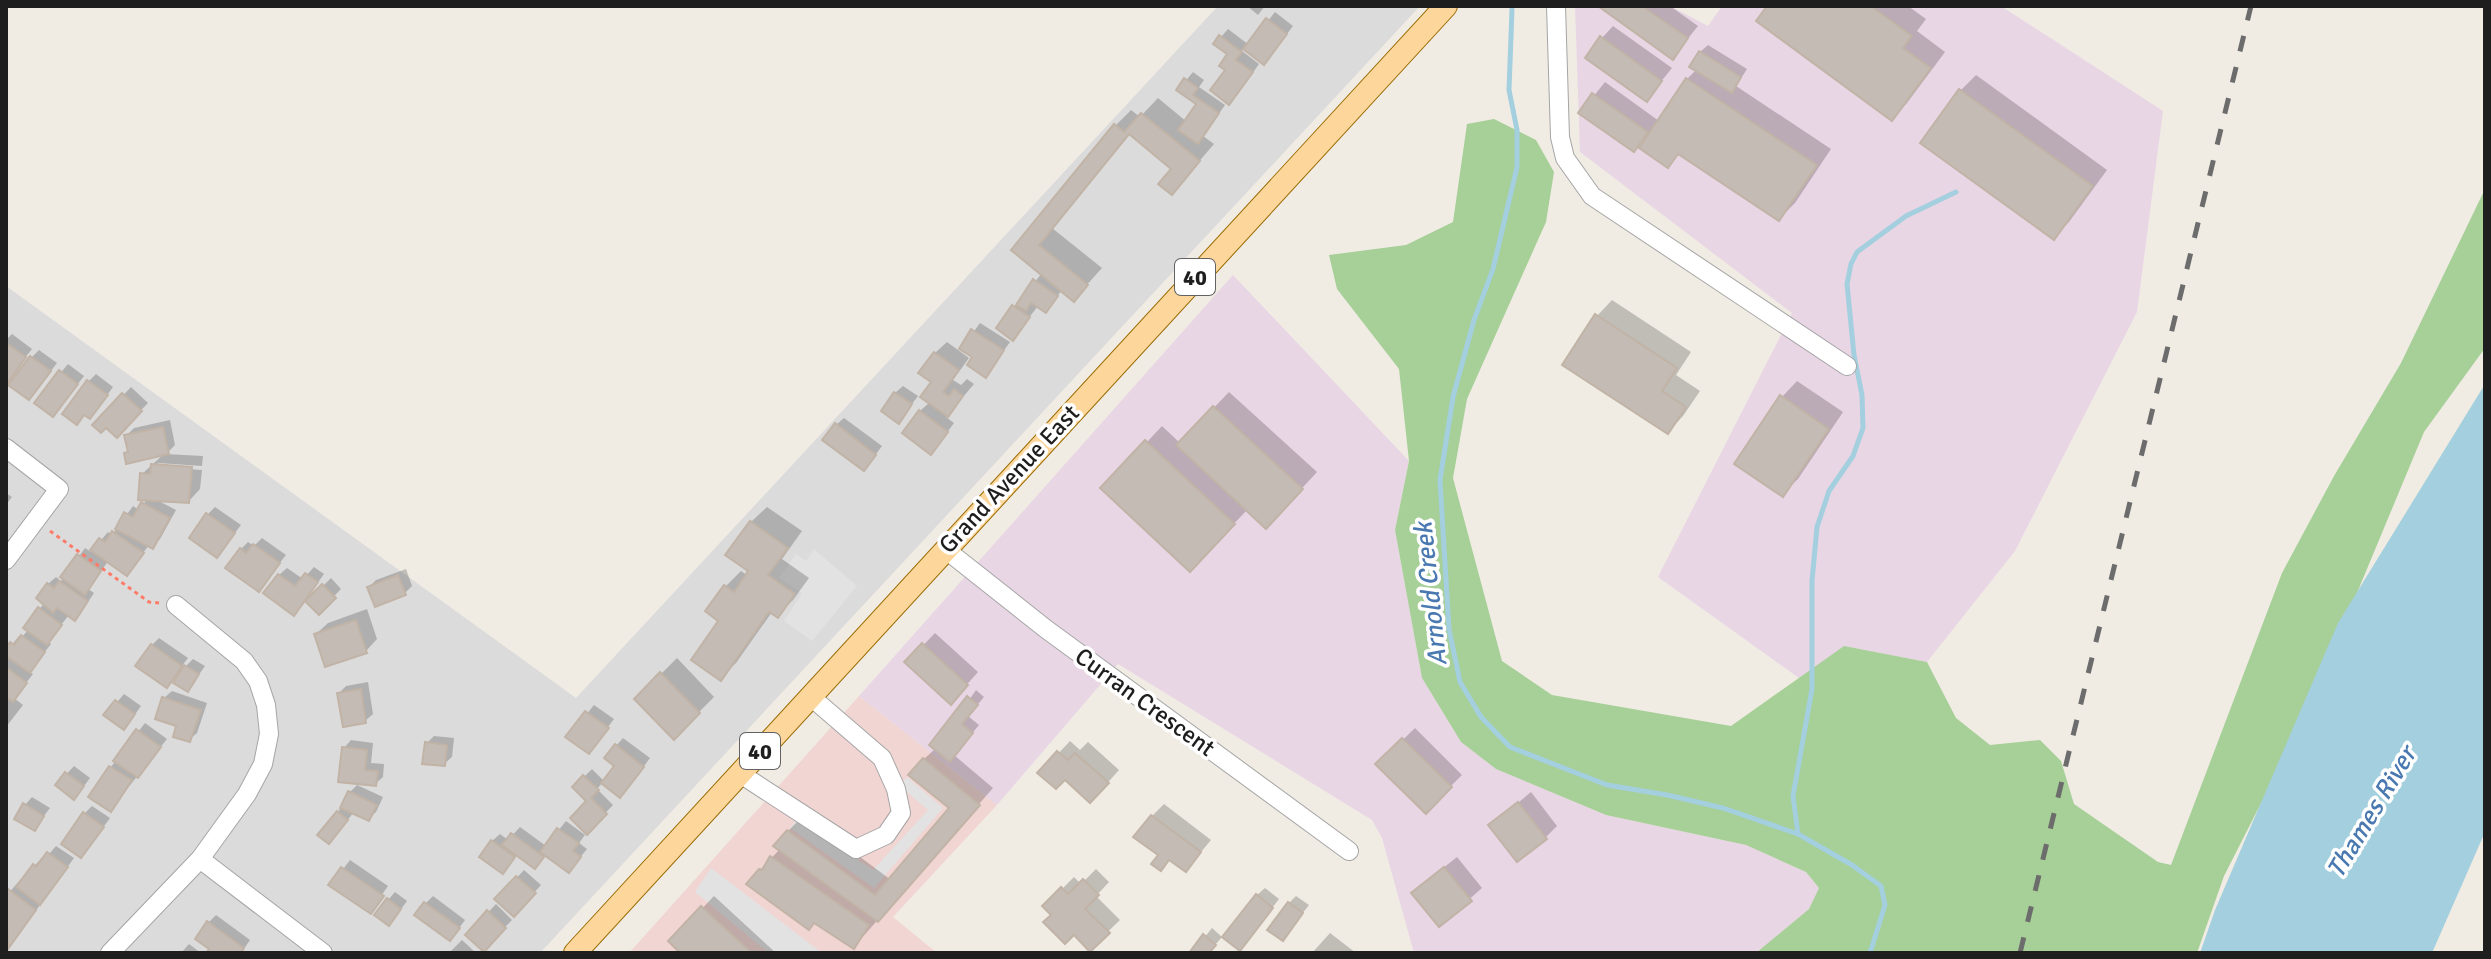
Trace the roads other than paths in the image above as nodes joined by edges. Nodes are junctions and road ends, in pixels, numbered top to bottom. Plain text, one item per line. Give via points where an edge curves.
1 (1446, 6) edge
2 (1556, 6) edge
3 (1847, 366) dead end
4 (6, 448) edge
5 (945, 549) junction
6 (6, 560) edge
7 (176, 605) road end
8 (810, 696) junction
9 (739, 773) junction
10 (1349, 851) dead end
11 (200, 859) junction
12 (110, 953) edge
13 (323, 953) edge
14 (575, 953) edge

1 - 5 main road, Grand Avenue East / 40
2 - 3 street via 1560,137 1565,158 1592,196
4 - 6 street via 59,489
5 - 8 main road, Grand Avenue East / 40
5 - 10 street, Curran Crescent
7 - 11 street via 244,661 258,681 269,734 263,764 247,794
8 - 9 main road, Grand Avenue East / 40
8 - 9 street via 882,758 901,813 886,835 856,849
9 - 14 main road, Grand Avenue East / 40
11 - 12 street
11 - 13 street

